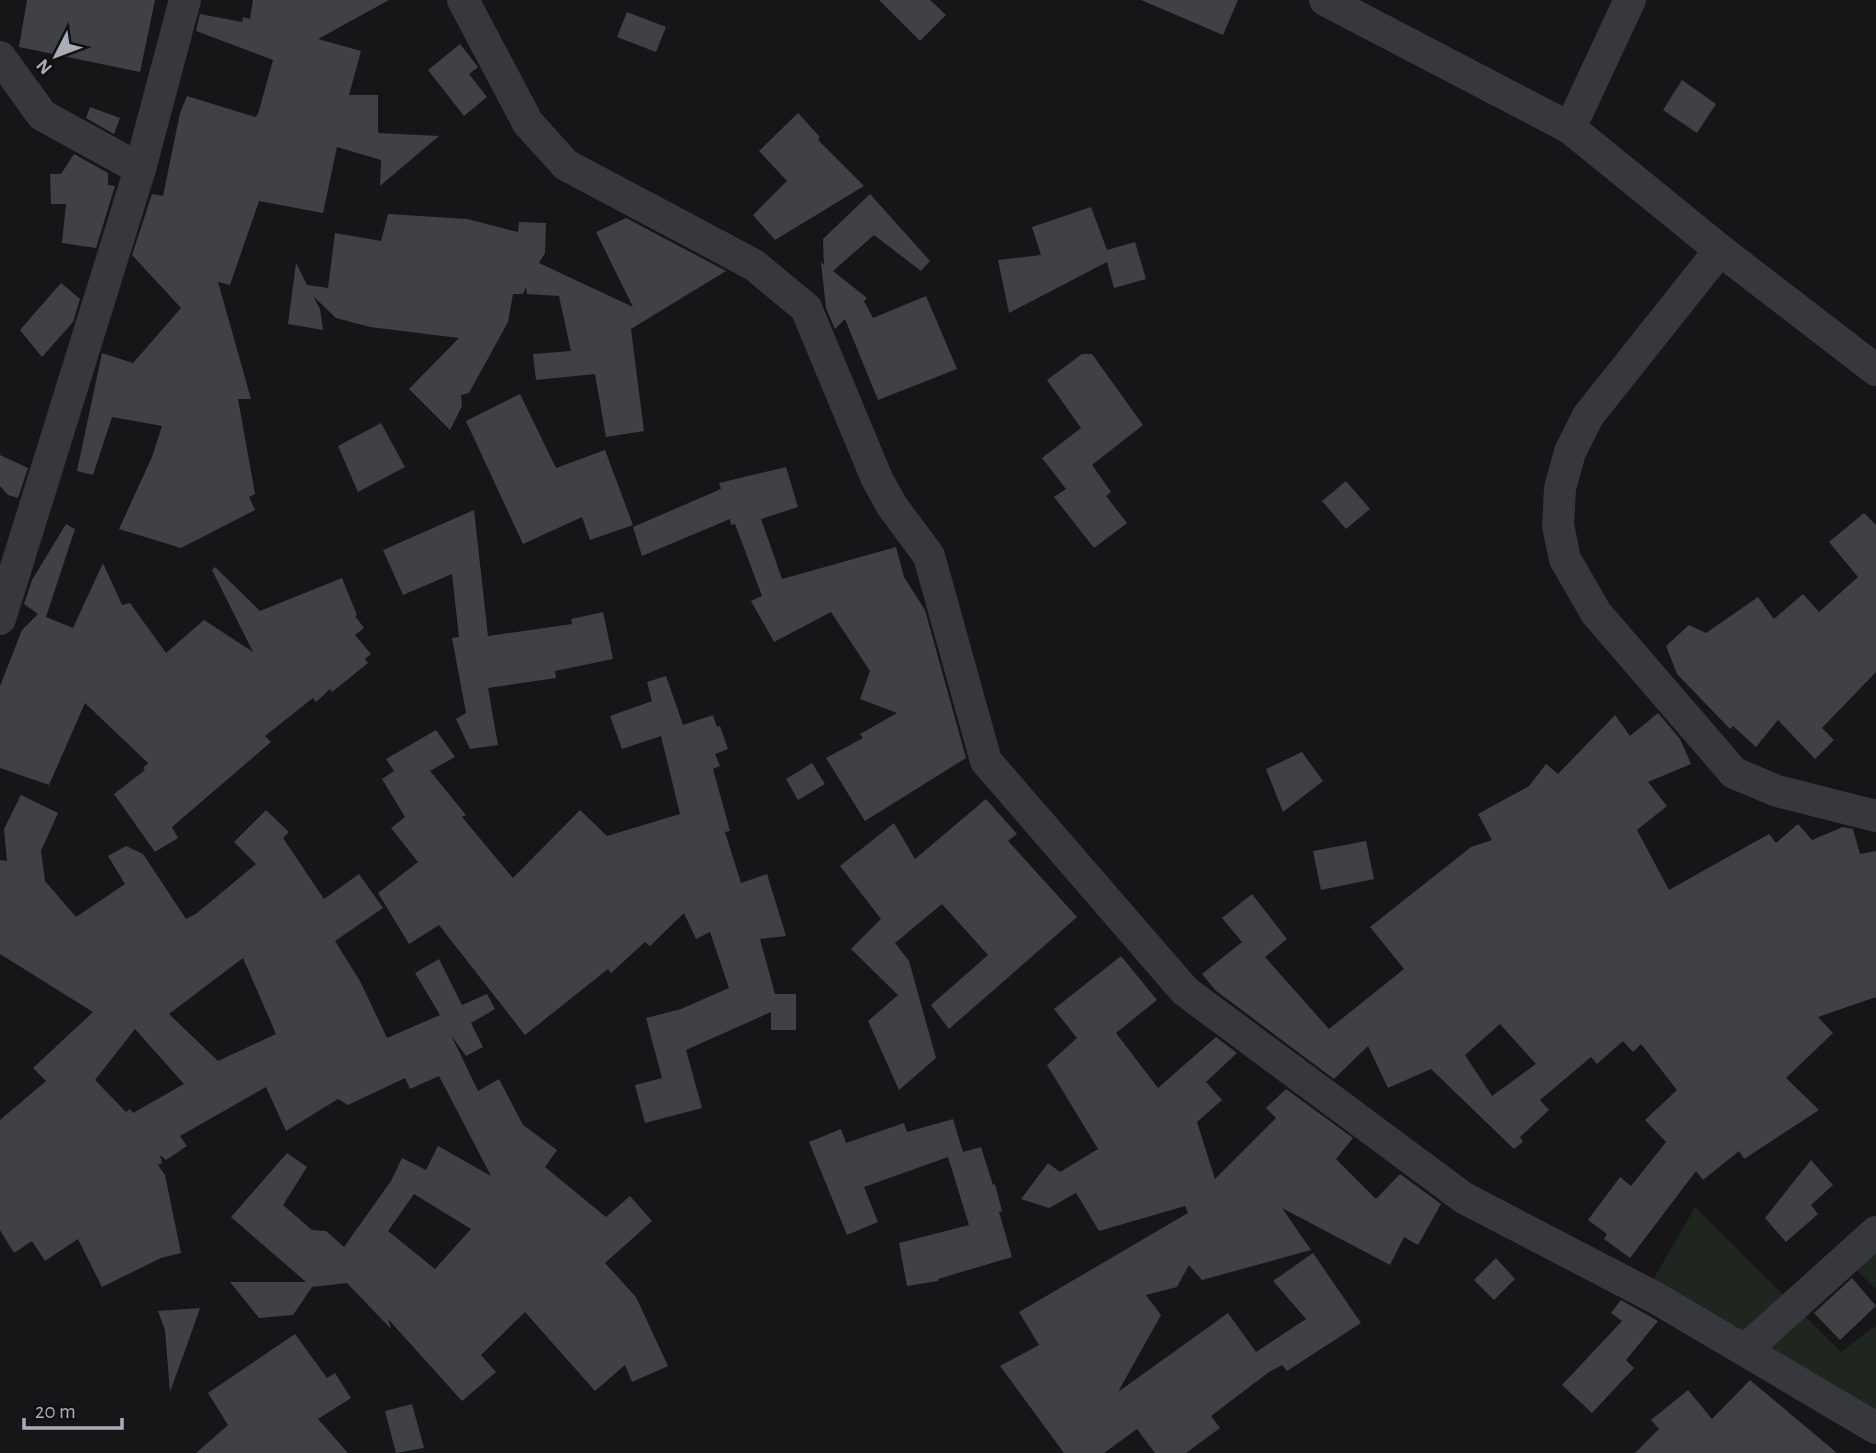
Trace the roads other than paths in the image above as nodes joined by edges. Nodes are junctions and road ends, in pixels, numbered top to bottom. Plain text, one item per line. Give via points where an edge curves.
1 (185, 0) edge
2 (463, 0) edge
3 (1325, 0) edge
4 (1630, 0) edge
5 (0, 57) edge
6 (1570, 128) junction
7 (140, 169) junction
8 (1720, 250) junction
9 (1876, 370) edge
10 (0, 619) edge
11 (1876, 817) edge
12 (1876, 1232) edge
13 (1745, 1350) junction
14 (1876, 1428) edge

1 - 7 street
2 - 13 street via 528,123 566,165 754,265 806,308 877,479 929,556 986,761 1185,991 1464,1198
3 - 6 street
4 - 6 street
5 - 7 street via 42,115
6 - 8 street
7 - 10 street
8 - 9 street
8 - 11 street via 1588,416 1570,452 1560,488 1558,525 1565,559 1596,613 1734,773 1777,790
12 - 13 street
13 - 14 street

